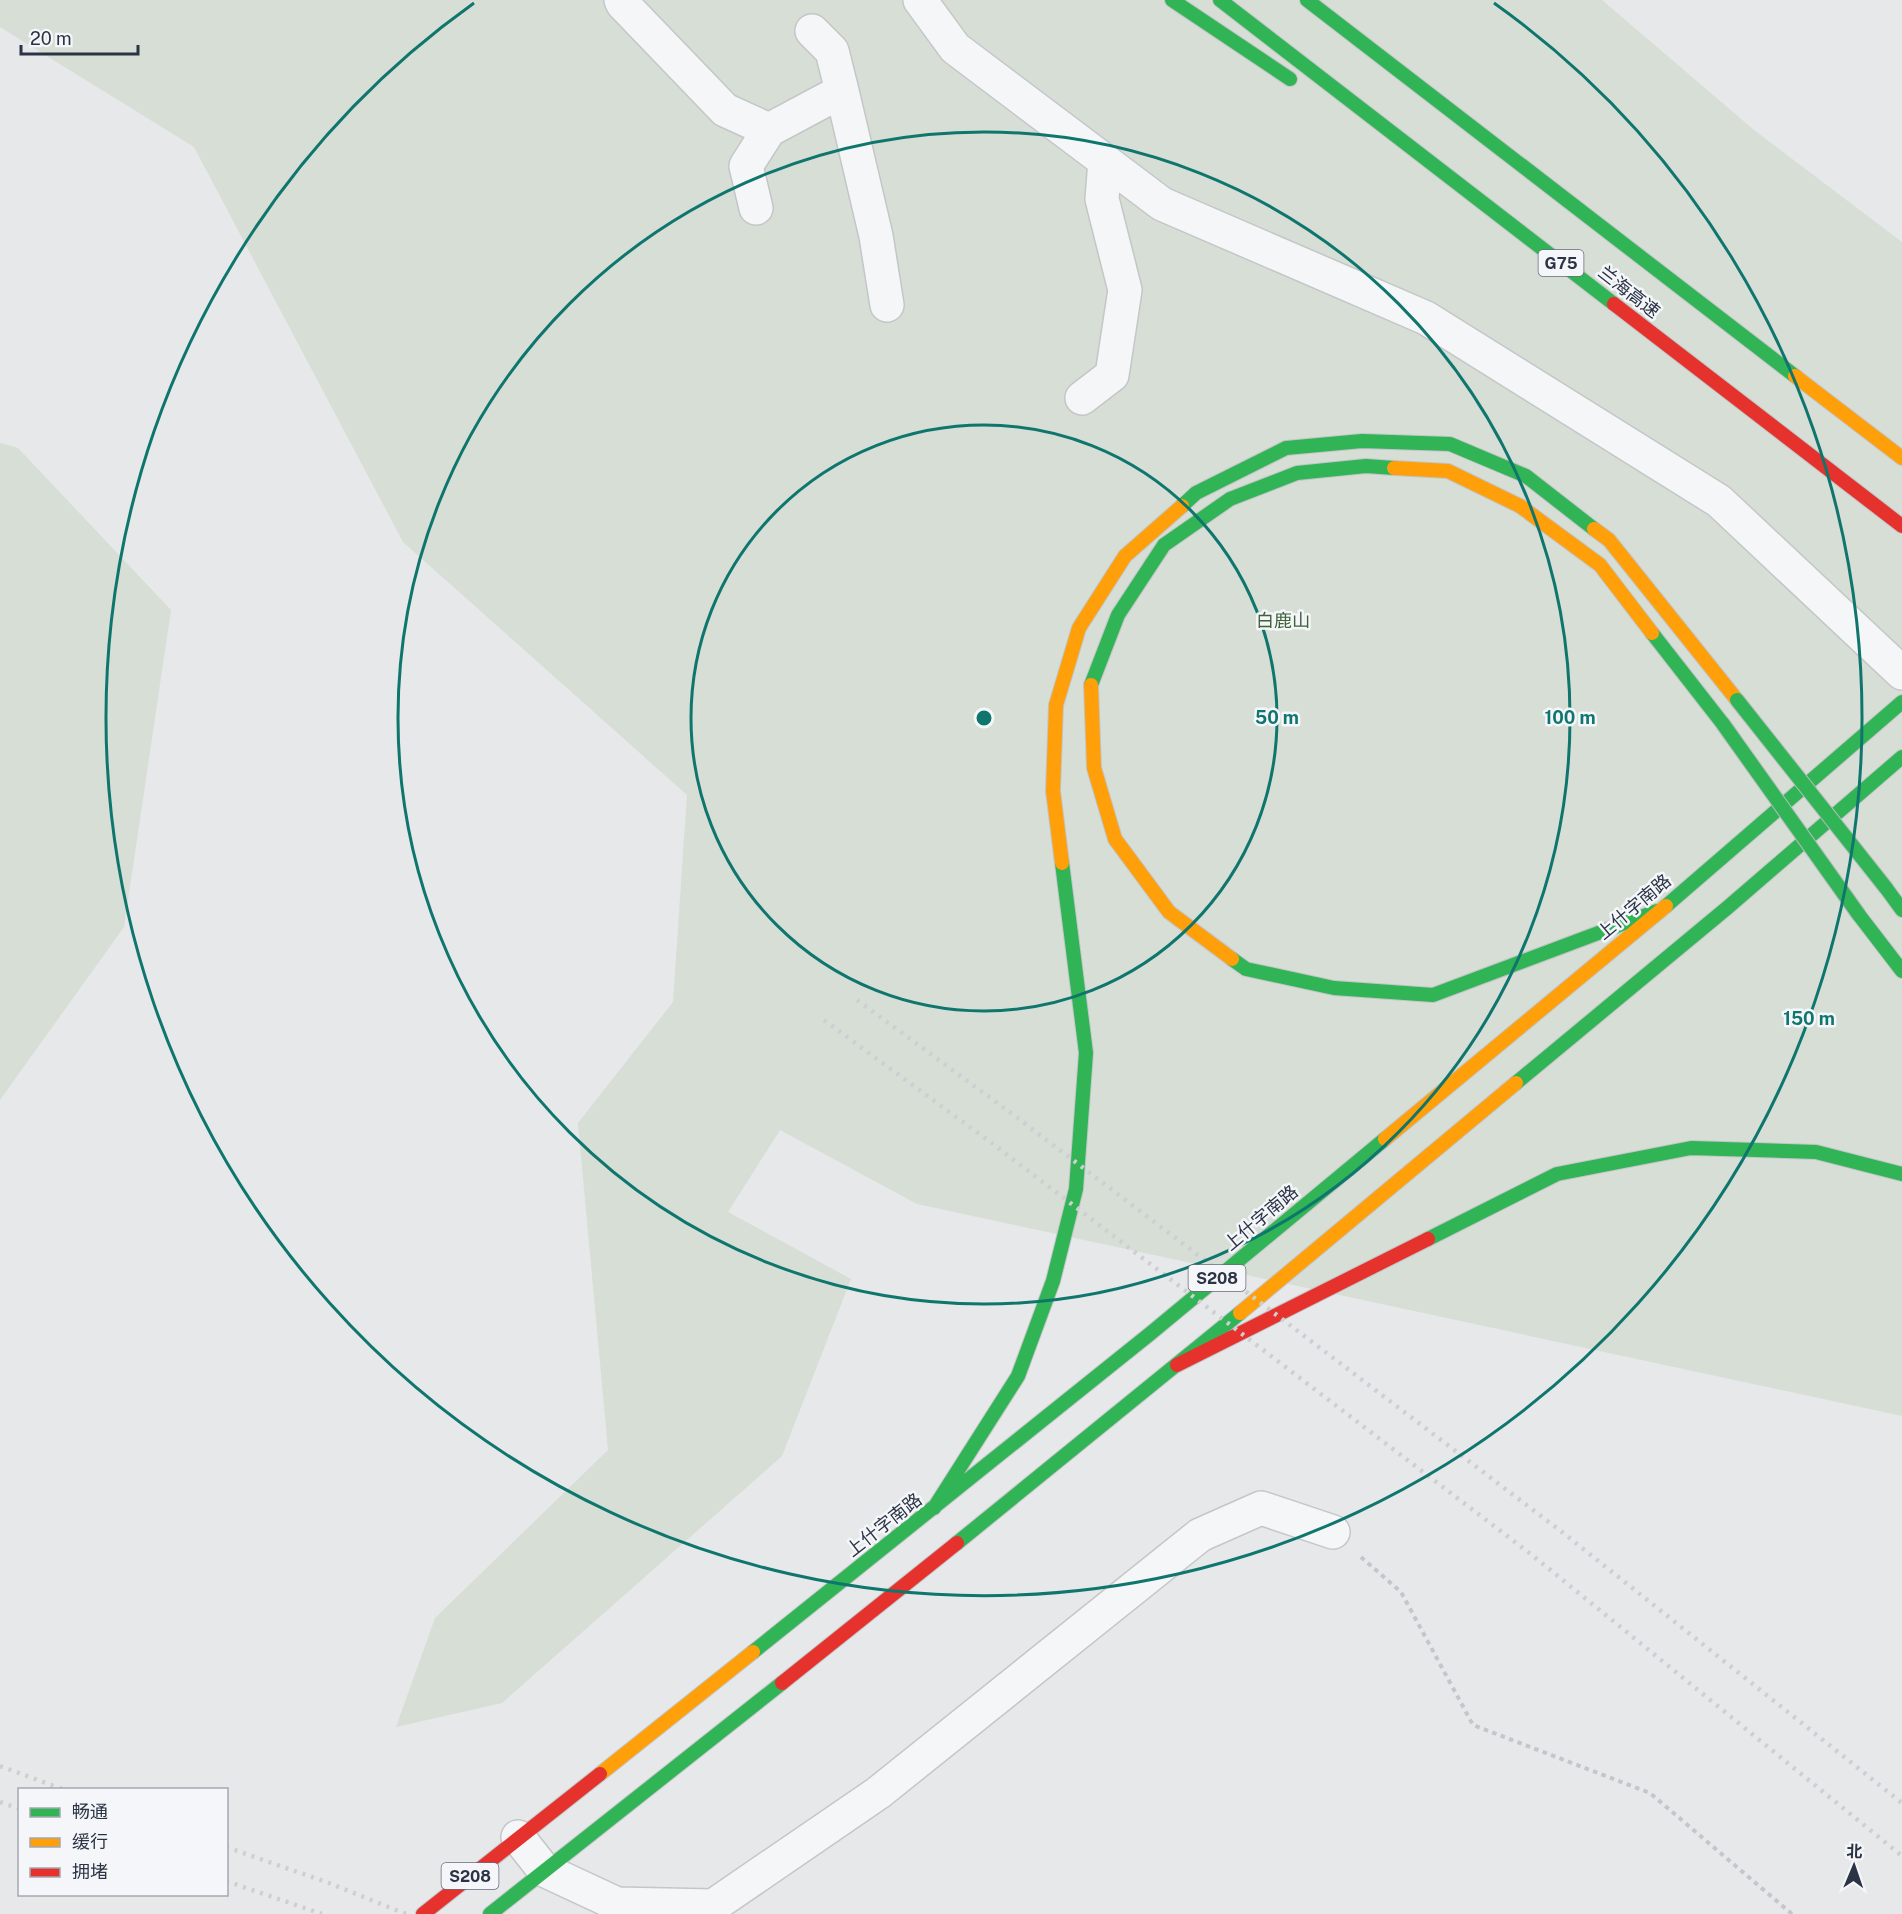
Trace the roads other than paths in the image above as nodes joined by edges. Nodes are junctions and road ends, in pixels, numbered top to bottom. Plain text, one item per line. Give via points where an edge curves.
1 (621, 0) edge
2 (920, 0) edge
3 (1172, 0) edge
4 (1220, 0) edge
5 (1307, 0) edge
6 (812, 31) dead end
7 (1298, 85) dead end
8 (842, 91) junction
9 (1460, 101) dead end
10 (769, 130) junction
11 (1366, 130) dead end
12 (1105, 161) junction
13 (756, 208) dead end
14 (1541, 248) junction
15 (1659, 271) junction
16 (887, 305) dead end
17 (1082, 398) dead end
18 (1902, 458) edge
19 (1902, 526) edge
20 (1902, 673) edge
21 (1902, 702) edge
22 (1902, 757) edge
23 (1902, 910) edge
24 (1657, 911) junction
25 (1902, 970) edge
26 (1902, 1174) edge
27 (1177, 1365) junction
28 (934, 1508) junction
29 (1333, 1532) road end
30 (518, 1837) junction
31 (544, 1870) junction
32 (423, 1914) edge
33 (490, 1914) edge

1 - 10 street via 725,110
2 - 12 street via 955,48
3 - 7 main road
4 - 14 main road, 兰海高速 / G75
5 - 15 main road, 兰海高速
6 - 8 street via 832,51
8 - 10 street
8 - 16 street via 876,236
9 - 15 main road
10 - 13 street via 747,166
11 - 14 main road
12 - 17 street via 1102,199 1125,290 1112,375
12 - 20 street via 1162,204 1426,318 1719,501
14 - 19 main road, 兰海高速 / G75
15 - 18 main road, 兰海高速
21 - 24 main road, 上什字南路 / S208
22 - 27 main road, S208 via 1727,908
23 - 28 main road, bridge via 1609,540 1526,476 1450,444 1362,441 1286,448 1196,493 1125,556 1079,628 1056,705 1053,791 1086,1053 1076,1189 1053,1281 1018,1376
24 - 25 main road, bridge via 1433,994 1334,988 1246,969 1169,912 1115,839 1094,768 1091,685 1118,615 1164,545 1230,499 1297,474 1366,466 1448,471 1520,506 1600,565 1723,724
24 - 28 main road, 上什字南路 / S208 via 1151,1333
26 - 27 main road via 1816,1152 1691,1148 1557,1174
27 - 31 main road, S208
28 - 30 main road, 上什字南路 / S208
29 - 31 street via 1260,1508 1200,1534 878,1793 713,1906 617,1904
30 - 31 street
30 - 32 main road, S208
31 - 33 main road, S208

